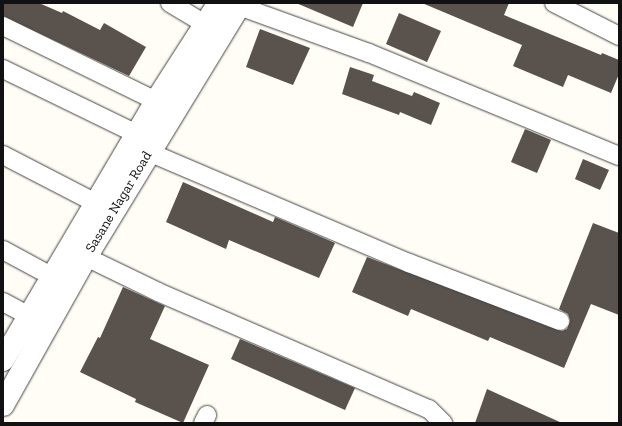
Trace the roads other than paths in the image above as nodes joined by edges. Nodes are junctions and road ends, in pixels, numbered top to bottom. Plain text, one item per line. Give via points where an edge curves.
1 (170, 3) edge
2 (554, 3) edge
3 (233, 4) edge
4 (205, 24) junction
5 (3, 26) edge
6 (619, 36) edge
7 (3, 69) edge
8 (156, 101) junction
9 (139, 143) junction
10 (3, 155) edge
11 (619, 156) edge
12 (96, 203) junction
13 (3, 250) edge
14 (86, 257) junction
15 (51, 276) junction
16 (3, 302) edge
17 (29, 316) junction
18 (560, 321) dead end
19 (3, 358) edge
20 (3, 405) edge
21 (442, 423) edge

1 - 4 street
2 - 6 street
3 - 4 street, Sasane Nagar Road
3 - 9 street, Sasane Nagar Road
3 - 11 street via 376,56
4 - 8 street, Sasane Nagar Road
5 - 8 street
7 - 9 street
8 - 9 street, Sasane Nagar Road
9 - 12 street, Sasane Nagar Road
9 - 14 street, Sasane Nagar Road
9 - 18 street via 410,263
10 - 12 street
12 - 15 street, Sasane Nagar Road
13 - 15 street
14 - 20 street, Sasane Nagar Road
14 - 21 street via 158,292 429,409
15 - 17 street, Sasane Nagar Road
16 - 17 street
17 - 19 street, Sasane Nagar Road

